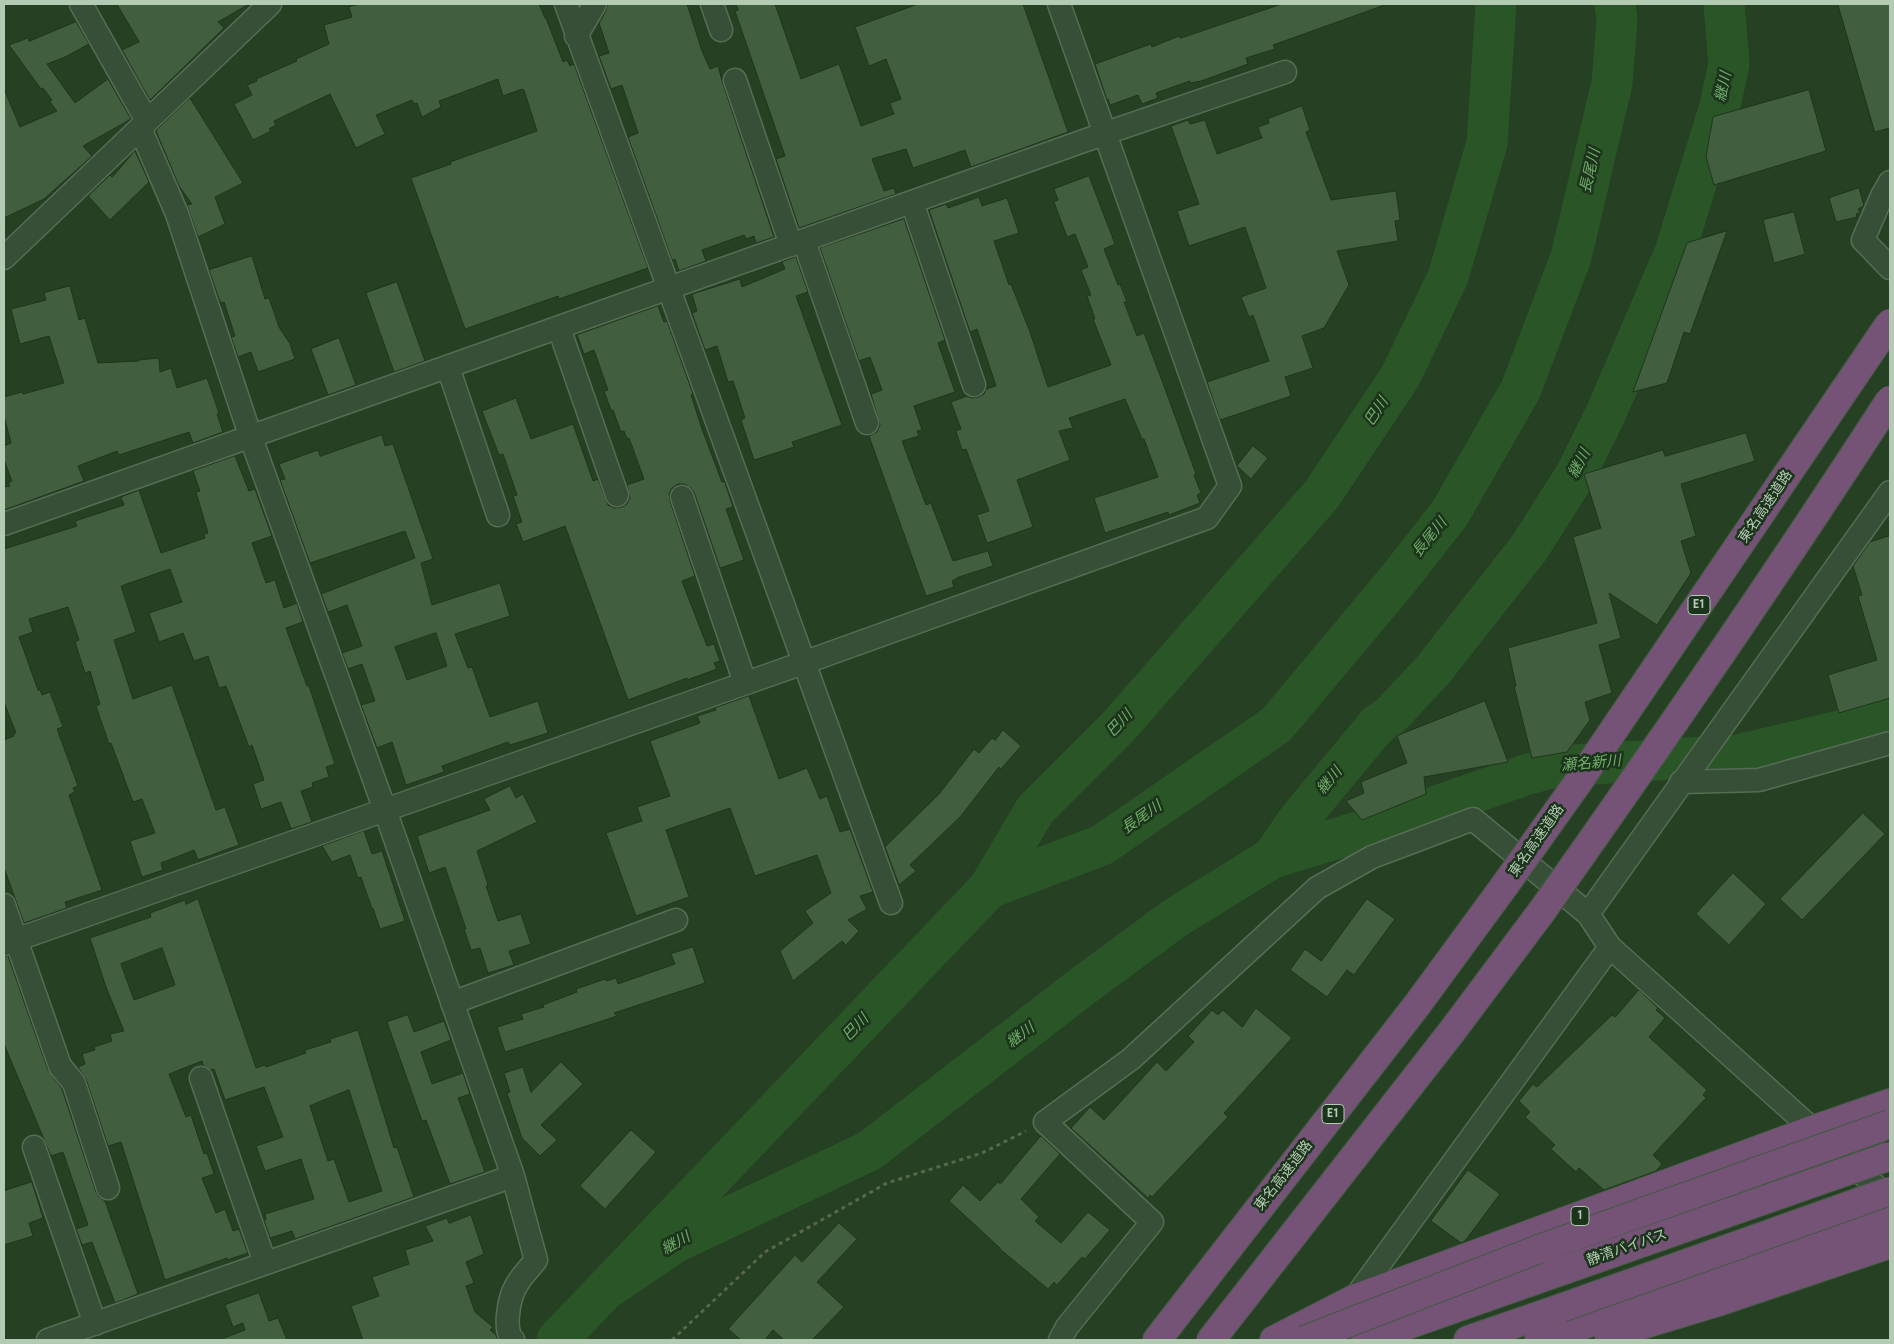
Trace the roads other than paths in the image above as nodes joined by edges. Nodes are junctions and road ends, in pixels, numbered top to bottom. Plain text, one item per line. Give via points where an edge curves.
1 (82, 4) edge
2 (270, 4) edge
3 (566, 4) edge
4 (595, 4) edge
5 (712, 4) edge
6 (1060, 4) edge
7 (721, 30) dead end
8 (576, 36) junction
9 (1285, 72) dead end
10 (735, 80) dead end
11 (143, 124) junction
12 (1106, 133) junction
13 (1890, 182) edge
14 (912, 202) junction
15 (798, 243) junction
16 (4, 258) edge
17 (1890, 268) edge
18 (668, 289) junction
19 (1890, 323) edge
20 (559, 328) junction
21 (448, 367) junction
22 (974, 385) dead end
23 (1890, 400) edge
24 (866, 422) dead end
25 (251, 438) junction
26 (1890, 492) edge
27 (617, 495) dead end
28 (682, 497) dead end
29 (498, 515) dead end
30 (4, 524) edge
31 (803, 663) junction
32 (746, 683) junction
33 (1890, 743) edge
34 (1682, 782) junction
35 (385, 810) junction
36 (891, 903) dead end
37 (4, 905) edge
38 (1588, 914) junction
39 (676, 920) dead end
40 (9, 942) edge
41 (1610, 947) junction
42 (452, 1003) junction
43 (201, 1078) dead end
44 (1890, 1103) edge
45 (1890, 1124) edge
46 (1812, 1130) junction
47 (34, 1146) dead end
48 (1890, 1156) edge
49 (513, 1176) junction
50 (108, 1188) dead end
51 (1890, 1191) edge
52 (1890, 1199) edge
53 (1890, 1220) edge
54 (1890, 1244) edge
55 (266, 1263) junction
56 (1354, 1299) junction
57 (95, 1324) junction
58 (507, 1337) edge
59 (48, 1340) edge
60 (1060, 1340) edge
61 (1158, 1340) edge
62 (1211, 1340) edge
63 (1274, 1340) edge
64 (1304, 1340) edge
65 (1365, 1340) edge
66 (1468, 1340) edge
67 (1538, 1340) edge
68 (1593, 1340) edge

1 - 11 street
2 - 11 street
3 - 8 street
4 - 8 street
5 - 7 street
6 - 12 street
8 - 18 street
9 - 12 street
10 - 15 street
11 - 16 street
11 - 25 street via 177,214
12 - 14 street
12 - 31 street via 1230,486 1207,518
13 - 17 street via 1863,240
14 - 15 street
14 - 22 street
15 - 18 street
15 - 24 street
18 - 20 street
18 - 31 street
19 - 61 highway, 東名高速道路 / E1, bridge via 1579,782 1505,885 1417,1005
20 - 21 street
20 - 27 street
21 - 25 street
21 - 29 street
23 - 62 highway, bridge via 1803,534 1542,911
25 - 30 street
25 - 35 street
26 - 34 street
28 - 32 street
31 - 32 street
31 - 36 street
32 - 35 street
33 - 34 street via 1759,780
34 - 38 street
35 - 40 street
35 - 42 street
37 - 40 street
38 - 41 street
38 - 60 street via 1473,819 1372,857 1317,888 1131,1059 1045,1122 1152,1222
39 - 42 street
40 - 50 street via 60,1066 74,1083
41 - 46 street
41 - 56 street
42 - 49 street
43 - 55 street
44 - 46 highway, 1
45 - 64 highway, 1, bridge via 1539,1249
46 - 52 street
46 - 56 highway, 1
47 - 57 street
48 - 65 highway, 静清バイパス, bridge
49 - 55 street
49 - 58 street via 536,1260 514,1288
51 - 66 highway, bridge
53 - 67 highway
54 - 68 highway
55 - 57 street
56 - 63 highway, 1
57 - 59 street

